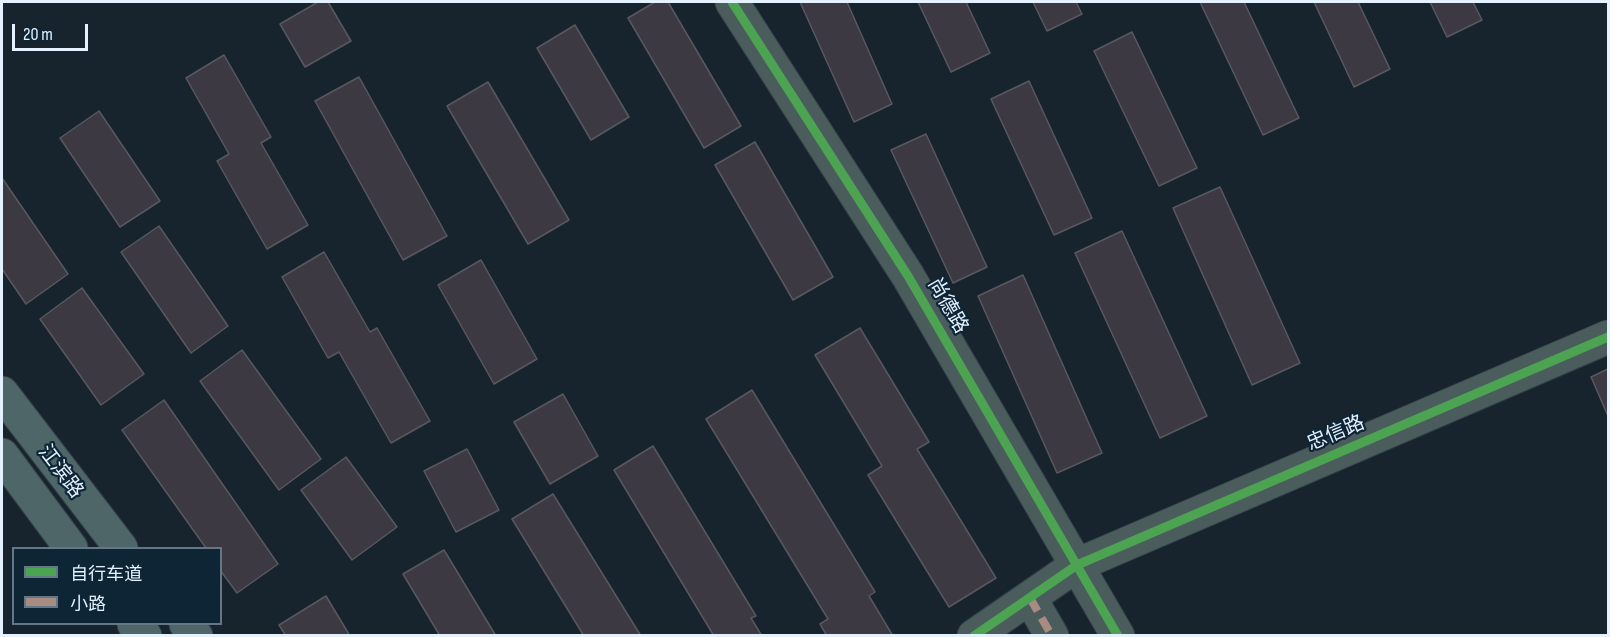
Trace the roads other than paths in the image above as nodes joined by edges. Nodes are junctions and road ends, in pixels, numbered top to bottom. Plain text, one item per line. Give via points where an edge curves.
1 (732, 2) edge
2 (1608, 337) edge
3 (2, 393) edge
4 (2, 455) edge
5 (70, 547) edge
6 (119, 547) edge
7 (1077, 565) junction
8 (1030, 598) junction
9 (974, 636) edge
10 (1052, 636) edge
11 (1118, 636) edge

1 - 7 street, 尚德路 via 908,276
2 - 7 street, 忠信路
3 - 6 main road, 江滨路
4 - 5 main road, 江滨路
7 - 8 street, 忠信路
7 - 11 street, 尚德路
8 - 9 street, 忠信路
8 - 10 street

